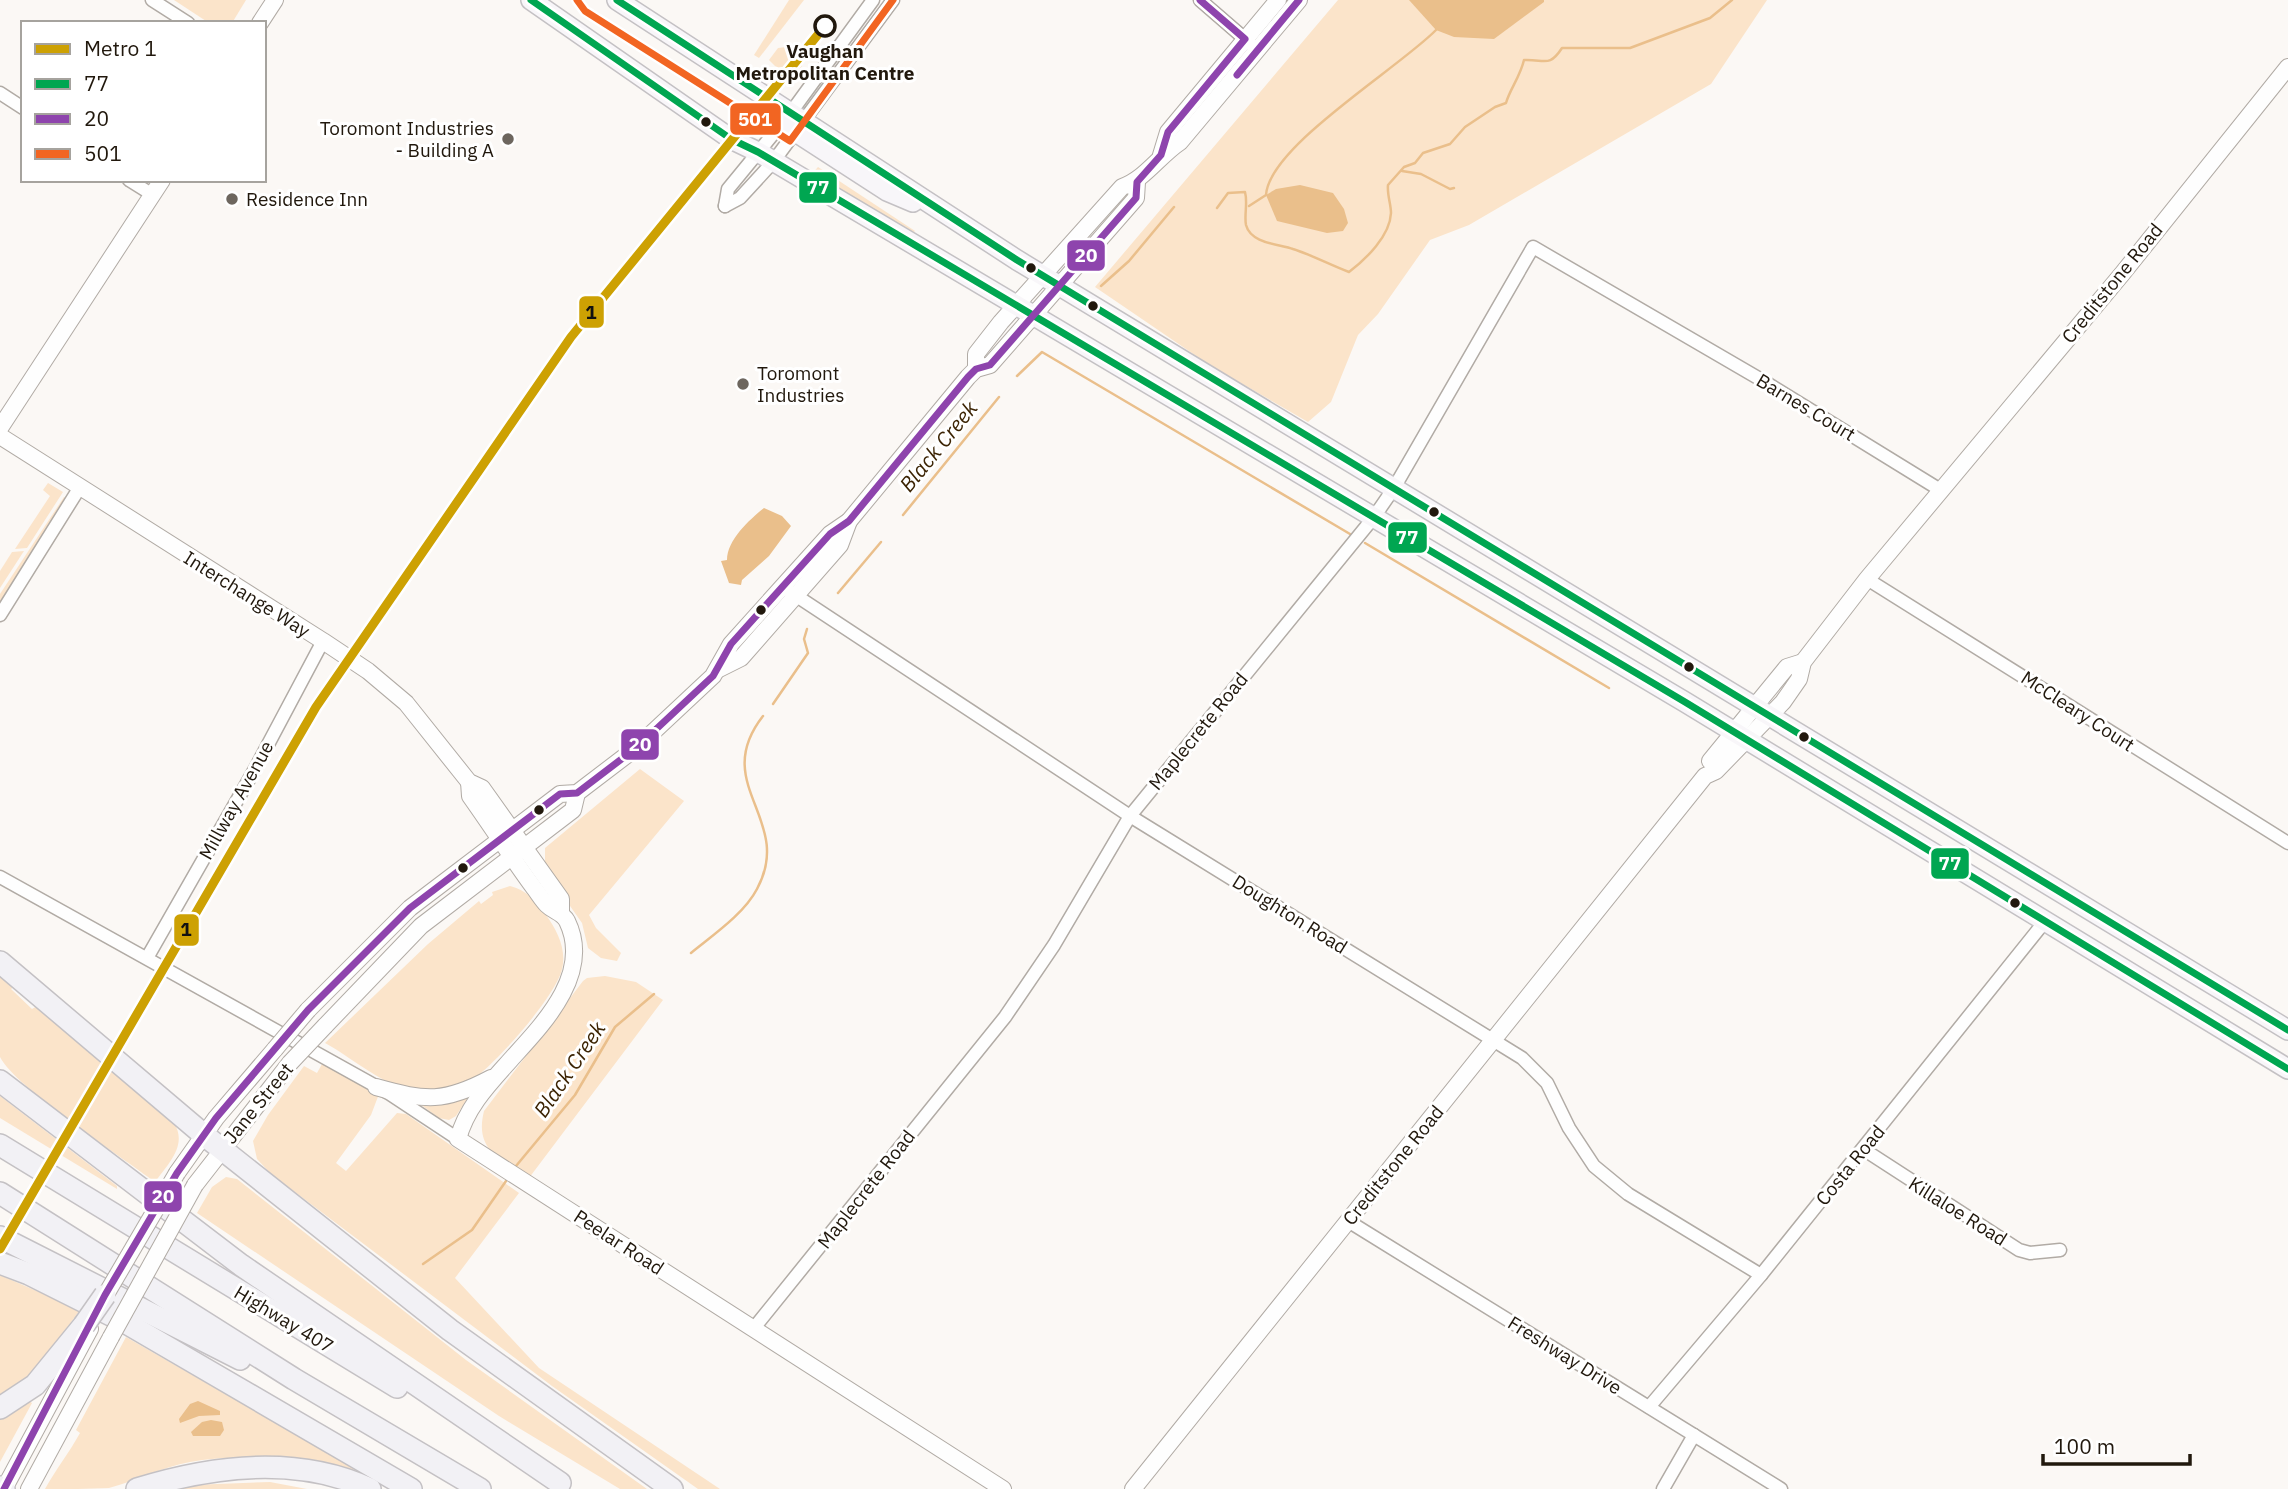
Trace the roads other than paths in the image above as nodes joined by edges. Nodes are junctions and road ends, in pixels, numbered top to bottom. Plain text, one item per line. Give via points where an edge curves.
1 (152, 0) edge
2 (275, 0) edge
3 (531, 0) edge
4 (617, 0) edge
5 (873, 0) edge
6 (893, 0) edge
7 (1200, 0) edge
8 (1278, 0) edge
9 (1299, 0) edge
10 (185, 21) edge
11 (261, 21) edge
12 (1251, 45) junction
13 (2288, 67) edge
14 (0, 93) edge
15 (21, 107) edge
16 (794, 122) junction
17 (766, 157) junction
18 (132, 182) edge
19 (161, 182) edge
20 (153, 195) junction
21 (1050, 279) junction
22 (1023, 310) junction
23 (1667, 325) joint
24 (0, 428) edge
25 (0, 436) edge
26 (80, 487) junction
27 (1394, 488) junction
28 (1942, 491) junction
29 (1374, 517) junction
30 (1867, 579) junction
31 (789, 592) junction
32 (0, 615) edge
33 (323, 641) junction
34 (1764, 709) junction
35 (1739, 736) junction
36 (577, 793) junction
37 (1130, 816) junction
38 (507, 835) junction
39 (2288, 843) edge
40 (518, 852) junction
41 (0, 877) edge
42 (2046, 920) junction
43 (147, 958) junction
44 (0, 961) edge
45 (2288, 1030) edge
46 (1493, 1040) junction
47 (2288, 1069) edge
48 (493, 1077) junction
49 (0, 1081) edge
50 (376, 1087) junction
51 (204, 1135) junction
52 (458, 1139) junction
53 (0, 1145) edge
54 (222, 1149) junction
55 (1863, 1149) junction
56 (0, 1193) edge
57 (1348, 1221) junction
58 (0, 1237) edge
59 (2060, 1250) dead end
60 (0, 1263) edge
61 (1761, 1275) junction
62 (104, 1295) joint
63 (87, 1327) junction
64 (754, 1328) junction
65 (1649, 1407) junction
66 (0, 1408) edge
67 (361, 1420) junction
68 (1694, 1435) junction
69 (565, 1486) edge
70 (3, 1488) edge
71 (29, 1489) edge
72 (137, 1489) edge
73 (370, 1489) edge
74 (411, 1489) edge
75 (480, 1489) edge
76 (672, 1489) edge
77 (1003, 1489) edge
78 (1133, 1489) edge
79 (1663, 1489) edge
80 (1781, 1489) edge

1 - 10 street
2 - 11 street
3 - 17 main road via 731,139
4 - 16 main road
5 - 16 street
6 - 16 street
7 - 12 street
8 - 12 street, Jane Street
9 - 12 street, Jane Street
12 - 21 street, Jane Street via 1168,132 1161,155 1138,182 1122,187
13 - 28 street, Creditstone Road
14 - 15 street
16 - 17 street
16 - 17 street
16 - 21 main road
17 - 22 main road
18 - 20 street
19 - 20 street
20 - 24 street
21 - 22 street, Jane Street
21 - 27 main road
22 - 29 main road
22 - 31 street, Jane Street via 976,354 976,369 849,521 830,534
23 - 27 street, Maplecrete Road via 1534,247
23 - 28 street, Barnes Court
25 - 26 street, Interchange Way
26 - 32 street
26 - 33 street, Interchange Way
27 - 29 street, Maplecrete Road
27 - 34 main road
28 - 30 street, Creditstone Road
29 - 35 main road
29 - 37 street, Maplecrete Road
30 - 34 street, Creditstone Road via 1803,662 1799,679
30 - 39 street, McCleary Court
31 - 36 street, Jane Street via 731,644 719,669 636,748
31 - 37 street, Doughton Road
33 - 38 street, Interchange Way via 406,703 469,782 470,796
33 - 43 street, Millway Avenue
34 - 35 street, Creditstone Road
34 - 45 main road
35 - 42 main road
35 - 46 street, Creditstone Road via 1706,766 1705,776
36 - 38 street, Jane Street via 559,794
36 - 40 street, Jane Street via 573,810
37 - 46 street, Doughton Road
37 - 64 street, Maplecrete Road via 1054,945 998,1026
38 - 40 street
38 - 51 street, Jane Street, bridge via 410,908 308,1010
40 - 48 street via 549,907 561,912 574,944 572,972 544,1020
40 - 54 street, Jane Street, bridge via 421,926 290,1063
41 - 43 street
42 - 47 main road
42 - 55 street, Costa Road
43 - 50 street
44 - 51 highway
46 - 57 street, Creditstone Road
46 - 61 street, Doughton Road via 1541,1075 1579,1144 1609,1178
48 - 50 street via 438,1099
48 - 52 street via 465,1119
49 - 69 highway via 241,1265
50 - 52 street
51 - 54 highway
51 - 62 street, Jane Street, bridge
52 - 64 street, Peelar Road
53 - 69 highway, Highway 407
54 - 71 street, Jane Street, bridge via 195,1185
54 - 76 highway via 450,1330
55 - 59 street, Killaloe Road via 2020,1250
55 - 61 street, Costa Road
56 - 67 highway
57 - 65 street, Freshway Drive
57 - 78 street, Creditstone Road
58 - 67 highway
60 - 74 highway via 121,1321
61 - 65 street, Costa Road
62 - 63 highway, bridge
63 - 66 highway via 35,1385
63 - 70 street
64 - 77 street, Peelar Road
65 - 68 street, Freshway Drive
67 - 75 highway
68 - 79 street
68 - 80 street, Freshway Drive
72 - 73 highway via 183,1475 271,1466

